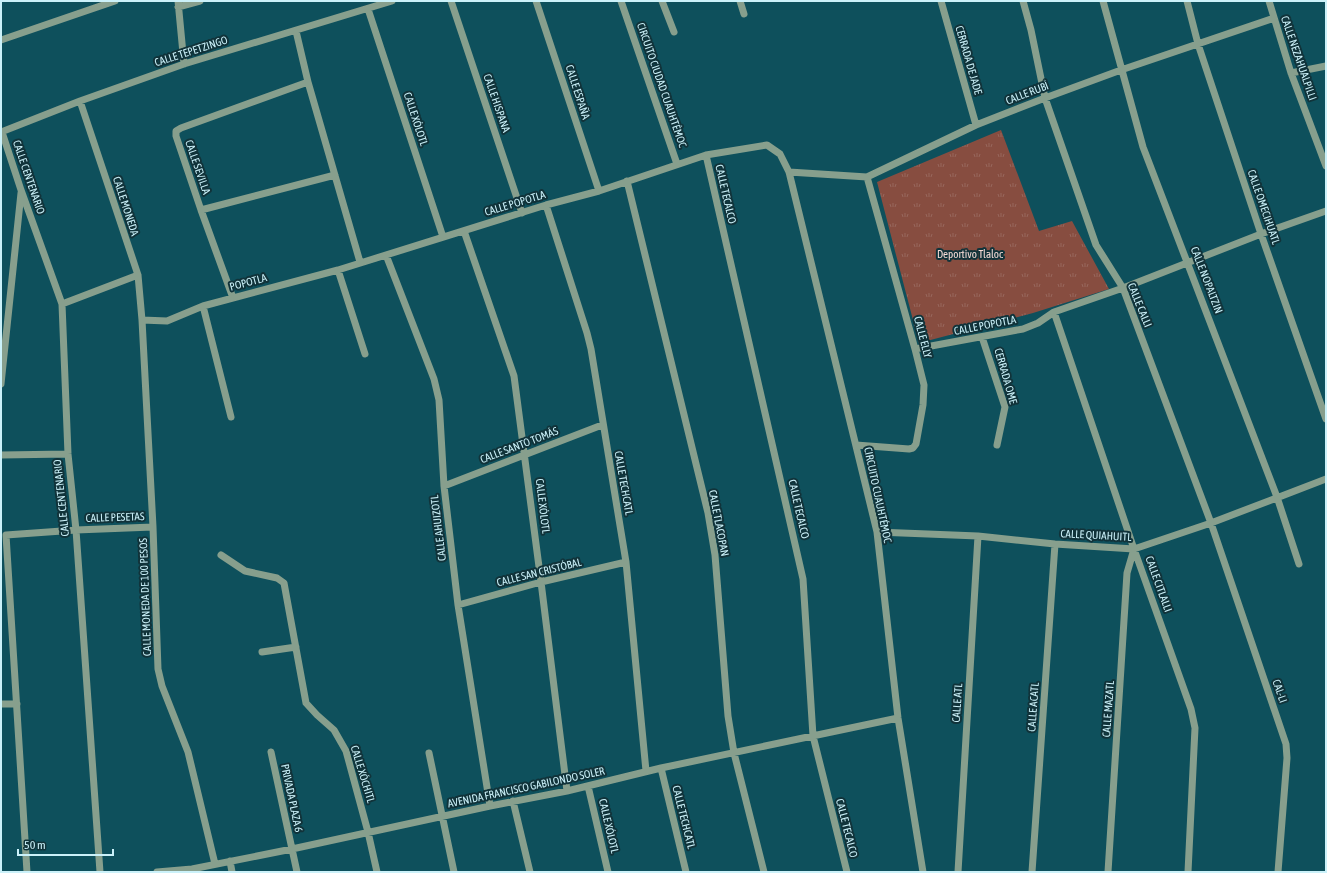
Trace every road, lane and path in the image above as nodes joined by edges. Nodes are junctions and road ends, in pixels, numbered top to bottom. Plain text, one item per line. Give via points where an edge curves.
1 (115, 1) edge
2 (200, 1) edge
3 (392, 1) edge
4 (451, 1) edge
5 (536, 1) edge
6 (621, 1) edge
7 (662, 1) edge
8 (740, 1) edge
9 (941, 1) edge
10 (1023, 1) edge
11 (1103, 1) edge
12 (1187, 1) edge
13 (1269, 1) edge
14 (178, 4) edge
15 (368, 8) junction
16 (744, 14) dead end
17 (1274, 18) junction
18 (296, 31) junction
19 (674, 32) dead end
20 (1, 40) edge
21 (1198, 44) junction
22 (184, 64) junction
23 (1326, 66) edge
24 (1122, 70) junction
25 (1291, 73) junction
26 (308, 82) junction
27 (1045, 98) junction
28 (80, 101) junction
29 (976, 125) junction
30 (2, 132) edge
31 (1323, 150) edge
32 (780, 154) joint
33 (706, 155) junction
34 (677, 164) junction
35 (1326, 166) edge
36 (789, 172) junction
37 (335, 175) junction
38 (867, 177) junction
39 (627, 182) junction
40 (21, 190) junction
41 (599, 190) junction
42 (546, 205) junction
43 (201, 210) junction
44 (1325, 212) edge
45 (522, 213) junction
46 (1326, 220) edge
47 (464, 231) junction
48 (1261, 234) junction
49 (443, 237) junction
50 (386, 255) junction
51 (360, 262) junction
52 (1188, 262) junction
53 (338, 270) junction
54 (138, 275) junction
55 (1123, 288) junction
56 (233, 298) junction
57 (62, 304) junction
58 (203, 306) junction
59 (1054, 312) junction
60 (142, 320) junction
61 (982, 337) junction
62 (915, 349) junction
63 (365, 354) dead end
64 (1, 384) edge
65 (231, 417) dead end
66 (1326, 419) edge
67 (602, 426) junction
68 (856, 445) junction
69 (997, 445) dead end
70 (68, 454) junction
71 (525, 454) junction
72 (1, 455) edge
73 (1326, 479) edge
74 (444, 486) junction
75 (1277, 497) junction
76 (1211, 523) junction
77 (153, 527) junction
78 (76, 530) junction
79 (877, 532) junction
80 (978, 536) junction
81 (1055, 544) junction
82 (1134, 549) junction
83 (221, 555) dead end
84 (626, 562) junction
85 (1299, 564) dead end
86 (541, 582) junction
87 (458, 605) junction
88 (296, 647) junction
89 (262, 652) dead end
90 (1, 704) edge
91 (18, 704) junction
92 (898, 718) junction
93 (814, 736) junction
94 (271, 752) dead end
95 (429, 753) dead end
96 (734, 753) junction
97 (660, 768) junction
98 (646, 771) junction
99 (588, 786) junction
100 (566, 791) junction
101 (513, 801) junction
102 (490, 806) junction
103 (442, 816) junction
104 (368, 832) junction
105 (292, 849) junction
106 (230, 861) junction
107 (215, 864) junction
108 (27, 872) edge
109 (100, 872) edge
110 (157, 872) edge
111 (232, 872) edge
112 (297, 872) edge
113 (377, 872) edge
114 (454, 872) edge
115 (530, 872) edge
116 (608, 872) edge
117 (686, 872) edge
118 (764, 872) edge
119 (847, 872) edge
120 (923, 872) edge
121 (958, 872) edge
122 (1032, 872) edge
123 (1108, 872) edge
124 (1188, 872) edge
125 (1278, 872) edge

1 - 20 street
2 - 14 street
3 - 15 street, CALLE TEPETZINGO
4 - 45 street, CALLE HISPANA
5 - 41 street, CALLE ESPAÑA
6 - 34 street, CIRCUITO CIUDAD CUAUHTÉMOC
7 - 19 street
8 - 16 street
9 - 29 street, CERRADA DE JADE
10 - 27 street, CALLE CALLI
11 - 24 street, CALLE NOPALTZIN
12 - 21 street, CALLE OMECIHUATL
13 - 17 street, CALLE NEZAHUALPILLI
14 - 22 street
15 - 18 street, CALLE TEPETZINGO
15 - 49 street, CALLE XÓLOTL
17 - 21 street, CALLE RUBÍ
17 - 25 street, CALLE NEZAHUALPILLI
18 - 22 street, CALLE TEPETZINGO
18 - 26 street
21 - 24 street, CALLE RUBÍ
21 - 48 street, CALLE OMECIHUATL
22 - 28 street, CALLE TEPETZINGO
23 - 25 street
24 - 27 street, CALLE RUBÍ
24 - 52 street, CALLE NOPALTZIN via 1143,147
25 - 31 street, CALLE NEZAHUALPILLI
26 - 37 street
26 - 43 street, CALLE SEVILLA via 176,131
27 - 29 street, CALLE RUBÍ
27 - 55 street, CALLE CALLI via 1096,245
28 - 30 street, CALLE TEPETZINGO
28 - 54 street, CALLE MONEDA
29 - 38 street, CALLE RUBÍ
30 - 40 street, CALLE CENTENARIO
31 - 35 street, CALLE NEZAHUALPILLI
32 - 33 street, CIRCUITO CIUDAD CUAUHTÉMOC via 767,145
32 - 36 street, CIRCUITO CUAUHTÉMOC
33 - 34 street, CIRCUITO CIUDAD CUAUHTÉMOC
33 - 93 street, CALLE TECALCO via 803,579
34 - 39 street, CALLE POPOTLA
36 - 38 street, CALLE RUBÍ
36 - 68 street, CIRCUITO CUAUHTÉMOC
37 - 43 street
37 - 51 street
38 - 62 street, CALLE ELLY
39 - 41 street, CALLE POPOTLA
39 - 96 street, CALLE TLACOPAN via 708,513 715,555 728,716
40 - 57 street, CALLE CENTENARIO
40 - 64 street
41 - 42 street, CALLE POPOTLA
42 - 45 street, CALLE POPOTLA
42 - 67 street, CALLE TECHCATL via 588,333
43 - 56 street, CALLE SEVILLA
44 - 46 street
44 - 48 street, CALLE POPOTLA
45 - 47 street, CALLE POPOTLA
47 - 49 street, CALLE POPOTLA
47 - 71 street, CALLE XÓLOTL via 514,376
48 - 52 street, CALLE POPOTLA
48 - 66 street, CALLE OMECIHUATL
49 - 50 street, CALLE POPOTLA
50 - 51 street, CALLE POPOTLA
50 - 74 street, CALLE AHUIZOTL via 434,379 438,400
51 - 53 street, POPOTLA
52 - 55 street, CALLE POPOTLA
52 - 75 street, CALLE NOPALTZIN
53 - 56 street, POPOTLA
53 - 63 street
54 - 57 street
54 - 60 street, CALLE MONEDA
55 - 59 street, CALLE POPOTLA
55 - 76 street, CALLE CALLI
56 - 58 street, POPOTLA
57 - 70 street, CALLE CENTENARIO
58 - 60 street, POPOTLA via 167,321
58 - 65 street
59 - 61 street, CALLE POPOTLA via 1023,329
59 - 82 street, CALLE CITLALLI
60 - 77 street, CALLE MONEDA DE 100 PESOS
61 - 62 street, CALLE POPOTLA
61 - 69 street, CERRADA OME via 1005,407
62 - 68 street, CALLE ELLY via 924,385 916,444 909,449
67 - 71 street, CALLE SANTO TOMÁS
67 - 84 street, CALLE TECHCATL
68 - 79 street, CIRCUITO CUAUHTÉMOC
70 - 72 street
70 - 78 street, CALLE CENTENARIO
71 - 74 street, CALLE SANTO TOMÁS
71 - 86 street, CALLE XÓLOTL
73 - 75 street, CALLE QUIAHUITL
74 - 87 street, CALLE AHUIZOTL
75 - 76 street, CALLE QUIAHUITL
75 - 85 street, CALLE NOPALTZIN
76 - 82 street, CALLE QUIAHUITL
76 - 125 street, CAL-LI via 1286,744
77 - 78 street, CALLE PESETAS
77 - 107 street, CALLE MONEDA DE 100 PESOS via 158,669 162,686 188,752
78 - 91 street, CALLE PESETAS via 6,535
78 - 109 street, CALLE CENTENARIO
79 - 80 street, CALLE QUIAHUITL
79 - 92 street, CIRCUITO CUAUHTÉMOC
80 - 81 street, CALLE QUIAHUITL
80 - 121 street, CALLE ATL
81 - 82 street, CALLE QUIAHUITL
81 - 122 street, CALLE ACATL
82 - 123 street, CALLE MAZATL via 1127,573
82 - 124 street, CALLE CITLALLI via 1192,709 1195,728
83 - 88 street, CALLE XÓCHITL via 245,572 277,578 284,583
84 - 86 street, CALLE SAN CRISTÓBAL
84 - 98 street, CALLE TECHCATL
86 - 87 street, CALLE SAN CRISTÓBAL
86 - 100 street, CALLE XÓLOTL
87 - 102 street, CALLE AHUIZOTL
88 - 89 street
88 - 104 street, CALLE XÓCHITL via 306,703 334,730 346,751
90 - 91 street
91 - 108 street
92 - 93 street, AVENIDA FRANCISCO GABILONDO SOLER
92 - 120 street, CIRCUITO CUAUHTÉMOC
93 - 96 street, AVENIDA FRANCISCO GABILONDO SOLER
93 - 119 street, CALLE TECALCO
94 - 105 street, PRIVADA PLAZA 6
95 - 103 street
96 - 97 street, AVENIDA FRANCISCO GABILONDO SOLER
96 - 118 street, CALLE TLACOPAN
97 - 98 street, AVENIDA FRANCISCO GABILONDO SOLER
97 - 117 street, CALLE TECHCATL
98 - 99 street, AVENIDA FRANCISCO GABILONDO SOLER
99 - 100 street, AVENIDA FRANCISCO GABILONDO SOLER
99 - 116 street, CALLE XÓLOTL
100 - 101 street, AVENIDA FRANCISCO GABILONDO SOLER
101 - 102 street, AVENIDA FRANCISCO GABILONDO SOLER
101 - 115 street
102 - 103 street, AVENIDA FRANCISCO GABILONDO SOLER
103 - 104 street, AVENIDA FRANCISCO GABILONDO SOLER
103 - 114 street
104 - 105 street, AVENIDA FRANCISCO GABILONDO SOLER
104 - 113 street, CALLE XÓCHITL
105 - 106 street, AVENIDA FRANCISCO GABILONDO SOLER
105 - 112 street, PRIVADA PLAZA 6
106 - 107 street, AVENIDA FRANCISCO GABILONDO SOLER
106 - 111 street
107 - 110 street, AVENIDA FRANCISCO GABILONDO SOLER

